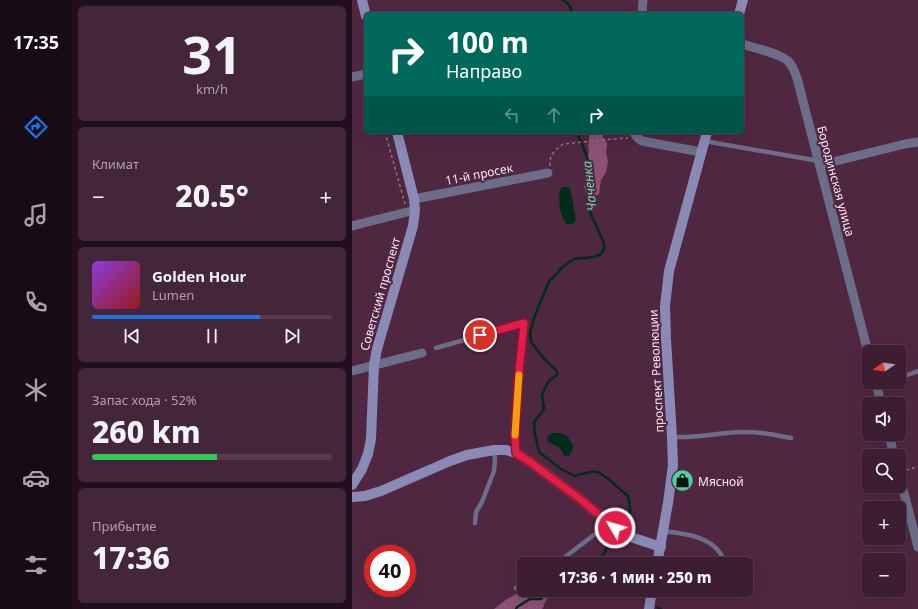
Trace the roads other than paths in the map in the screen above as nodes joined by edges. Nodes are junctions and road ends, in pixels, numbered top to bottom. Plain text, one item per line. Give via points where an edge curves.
1 (362, 0) edge
2 (643, 0) edge
3 (743, 0) edge
4 (365, 12) edge
5 (642, 12) edge
6 (740, 12) edge
7 (744, 45) edge
8 (364, 75) edge
9 (352, 78) edge
10 (398, 134) edge
11 (635, 134) edge
12 (706, 137) edge
13 (918, 142) edge
14 (701, 152) junction
15 (819, 163) junction
16 (548, 173) road end
17 (415, 204) junction
18 (352, 226) edge
19 (866, 345) edge
20 (436, 348) dead end
21 (422, 353) dead end
22 (374, 365) junction
23 (352, 371) edge
24 (918, 371) edge
25 (906, 375) edge
26 (672, 437) junction
27 (791, 438) dead end
28 (494, 450) junction
29 (516, 453) junction
30 (352, 485) edge
31 (906, 493) edge
32 (352, 497) edge
33 (474, 523) dead end
34 (611, 525) junction
35 (664, 531) junction
36 (661, 547) junction
37 (918, 547) edge
38 (565, 557) edge
39 (659, 557) edge
40 (722, 557) edge
41 (651, 597) edge
42 (649, 609) edge

1 - 4 street
2 - 5 street
3 - 6 street
7 - 15 street, Бородинская улица via 779,56 787,60 793,68
8 - 9 street
10 - 17 street, Советский проспект
11 - 14 street via 642,141
12 - 14 street, проспект Революции
12 - 15 lane
13 - 15 street
14 - 26 street, проспект Революции via 669,271 665,306
15 - 19 street, Бородинская улица
16 - 17 street, 11-й просек
17 - 18 street, 11-й просек
17 - 22 street, Советский проспект via 413,226
20 - 29 lane via 524,323 518,382
21 - 22 street
22 - 23 street
22 - 30 street, Советский проспект via 371,439 362,469
24 - 25 lane
26 - 27 lane via 758,432
26 - 35 street, проспект Революции via 672,465
28 - 29 street
28 - 32 street via 467,455 381,491
28 - 33 lane via 494,470 476,512
29 - 34 street
31 - 37 street
34 - 36 street via 627,535
34 - 38 lane
35 - 36 street, проспект Революции
35 - 40 lane via 702,539 712,544
36 - 39 street, проспект Революции
41 - 42 street

